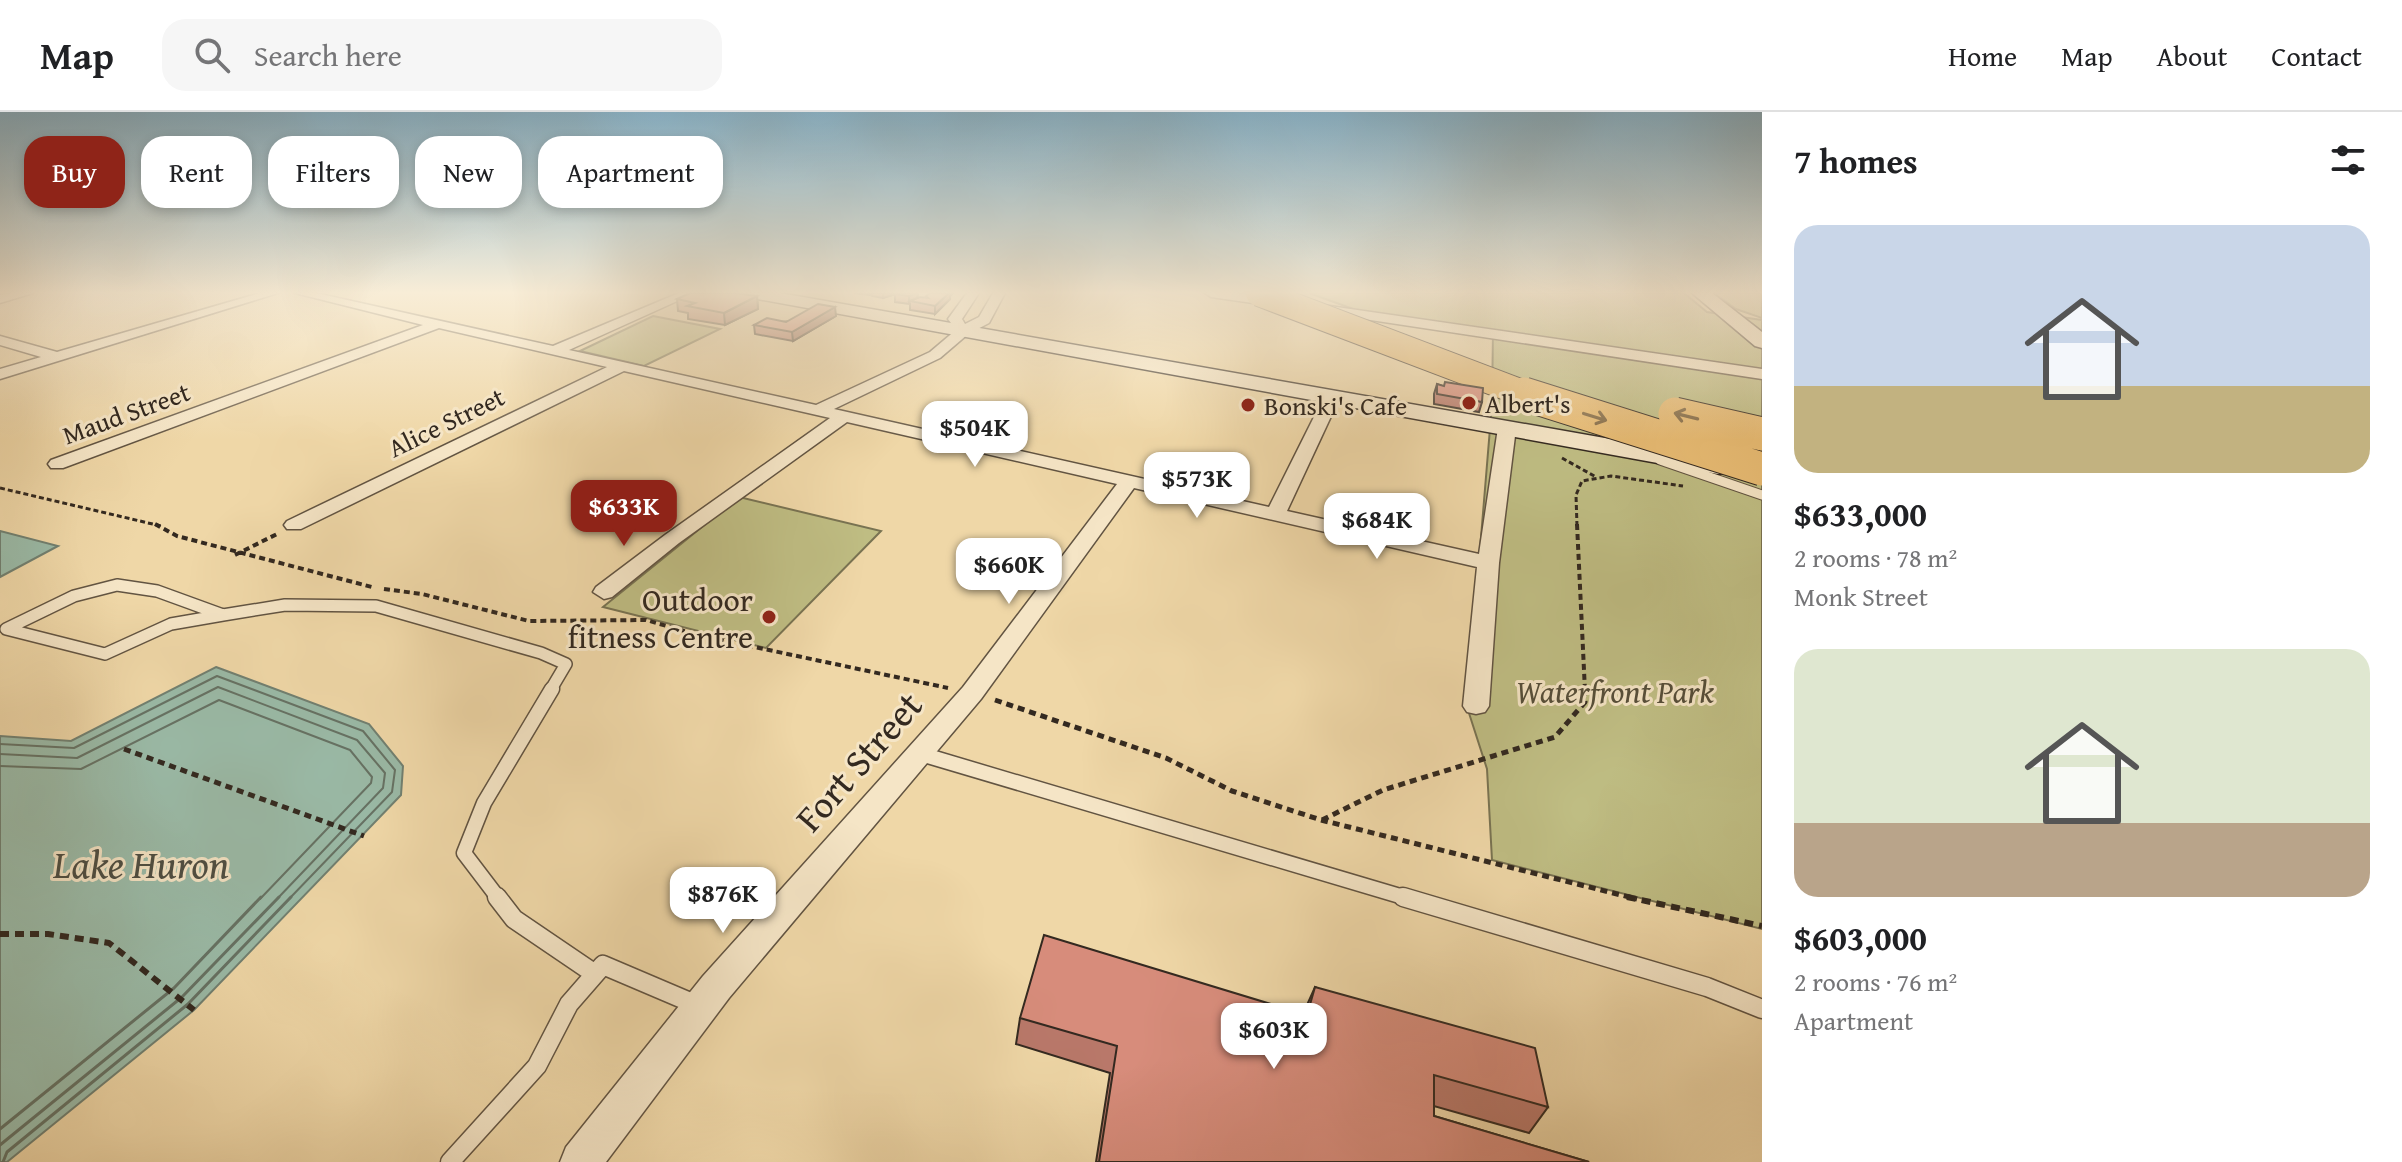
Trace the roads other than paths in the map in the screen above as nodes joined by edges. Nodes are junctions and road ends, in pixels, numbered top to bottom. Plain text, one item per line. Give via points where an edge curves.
1 (7, 342) edge
2 (107, 342) edge
3 (389, 342) edge
4 (515, 342) edge
5 (575, 342) edge
6 (953, 342) edge
7 (1024, 342) edge
8 (1386, 342) edge
9 (1423, 342) edge
10 (1544, 342) edge
11 (554, 351) junction
12 (57, 357) junction
13 (622, 366) junction
14 (0, 374) edge
15 (1762, 374) edge
16 (1332, 397) junction
17 (817, 411) junction
18 (843, 417) junction
19 (1507, 428) junction
20 (1762, 434) edge
21 (1639, 452) junction
22 (57, 464) dead end
23 (1762, 470) edge
24 (1128, 483) junction
25 (1762, 495) edge
26 (1275, 516) junction
27 (294, 525) road end
28 (1488, 563) junction
29 (604, 592) dead end
30 (225, 616) junction
31 (1476, 706) dead end
32 (921, 754) junction
33 (595, 974) junction
34 (700, 1007) junction
35 (1762, 1009) edge
36 (450, 1162) edge
37 (581, 1162) edge

1 - 12 street
2 - 12 street
3 - 22 street, Maud Street
4 - 11 street
5 - 11 street
6 - 17 street via 915,367
7 - 16 street
8 -> 23 highway, bridge via 1511,390
20 -> 9 highway, bridge
10 - 15 street
11 - 13 street
12 - 14 street
13 - 17 street
13 - 27 street, Alice Street
16 - 19 street
16 - 26 street
17 - 18 street
18 - 24 street
18 - 29 street
19 - 21 street
19 - 28 street
21 - 23 street
21 - 25 lane
24 - 26 street
24 - 32 street, Fort Street
26 - 28 street
28 - 31 street
30 - 30 lane via 171,624 105,654 6,629 74,596 119,584 183,597
30 - 33 lane via 285,605 376,606 566,664 484,803 464,853 514,919
32 - 34 street, Fort Street
32 - 35 lane via 1707,987
33 - 34 lane via 603,965
33 - 36 lane via 569,1004 537,1066
34 - 37 street, Fort Street

